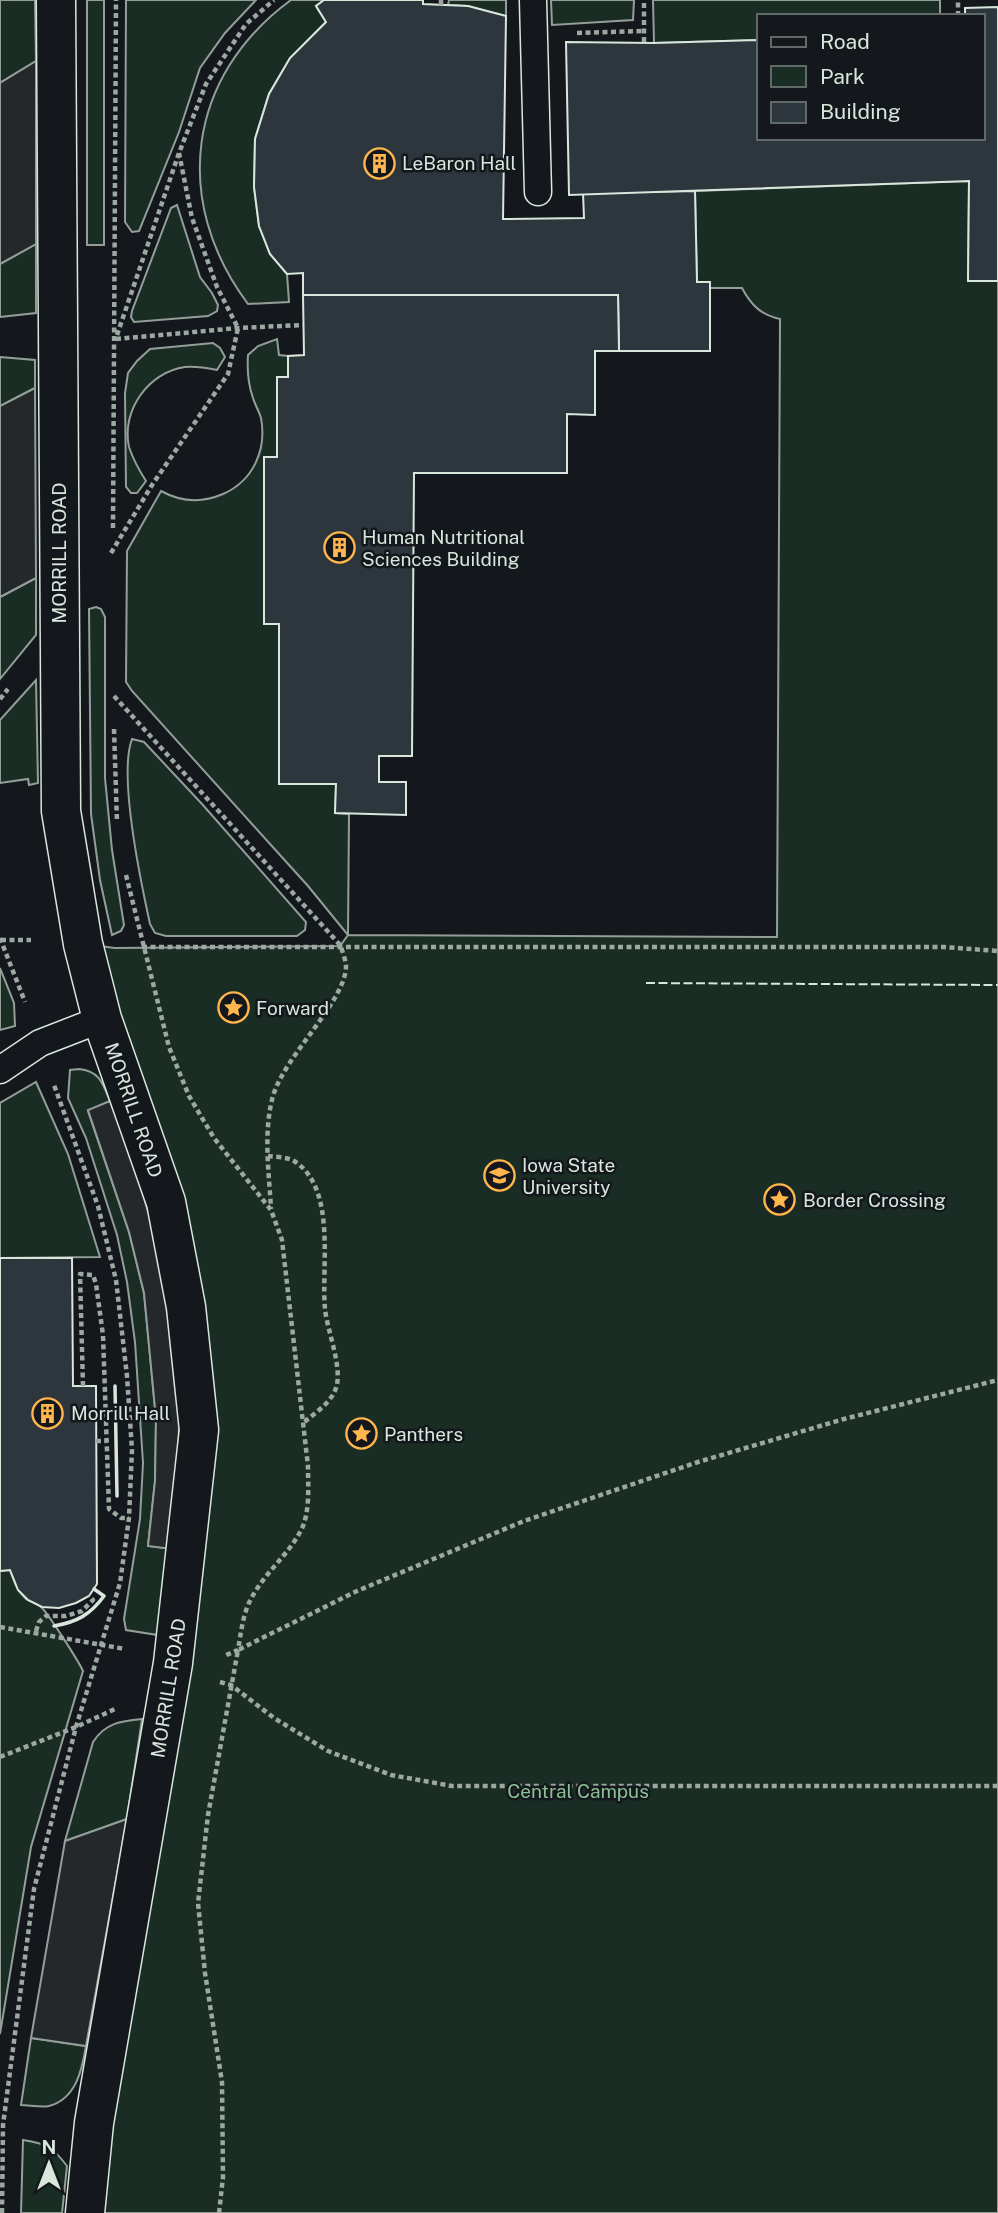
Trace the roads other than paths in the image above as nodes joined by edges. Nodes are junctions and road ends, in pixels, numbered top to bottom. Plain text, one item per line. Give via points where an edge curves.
1 (56, 0) edge
2 (533, 0) edge
3 (538, 192) dead end
4 (102, 1019) junction
5 (0, 1070) edge
6 (85, 2213) edge

1 - 4 street, MORRILL ROAD via 61,811 83,944
2 - 3 lane
4 - 5 lane via 40,1043
4 - 6 street, MORRILL ROAD via 166,1202 186,1307 200,1430 173,1663 94,2123

